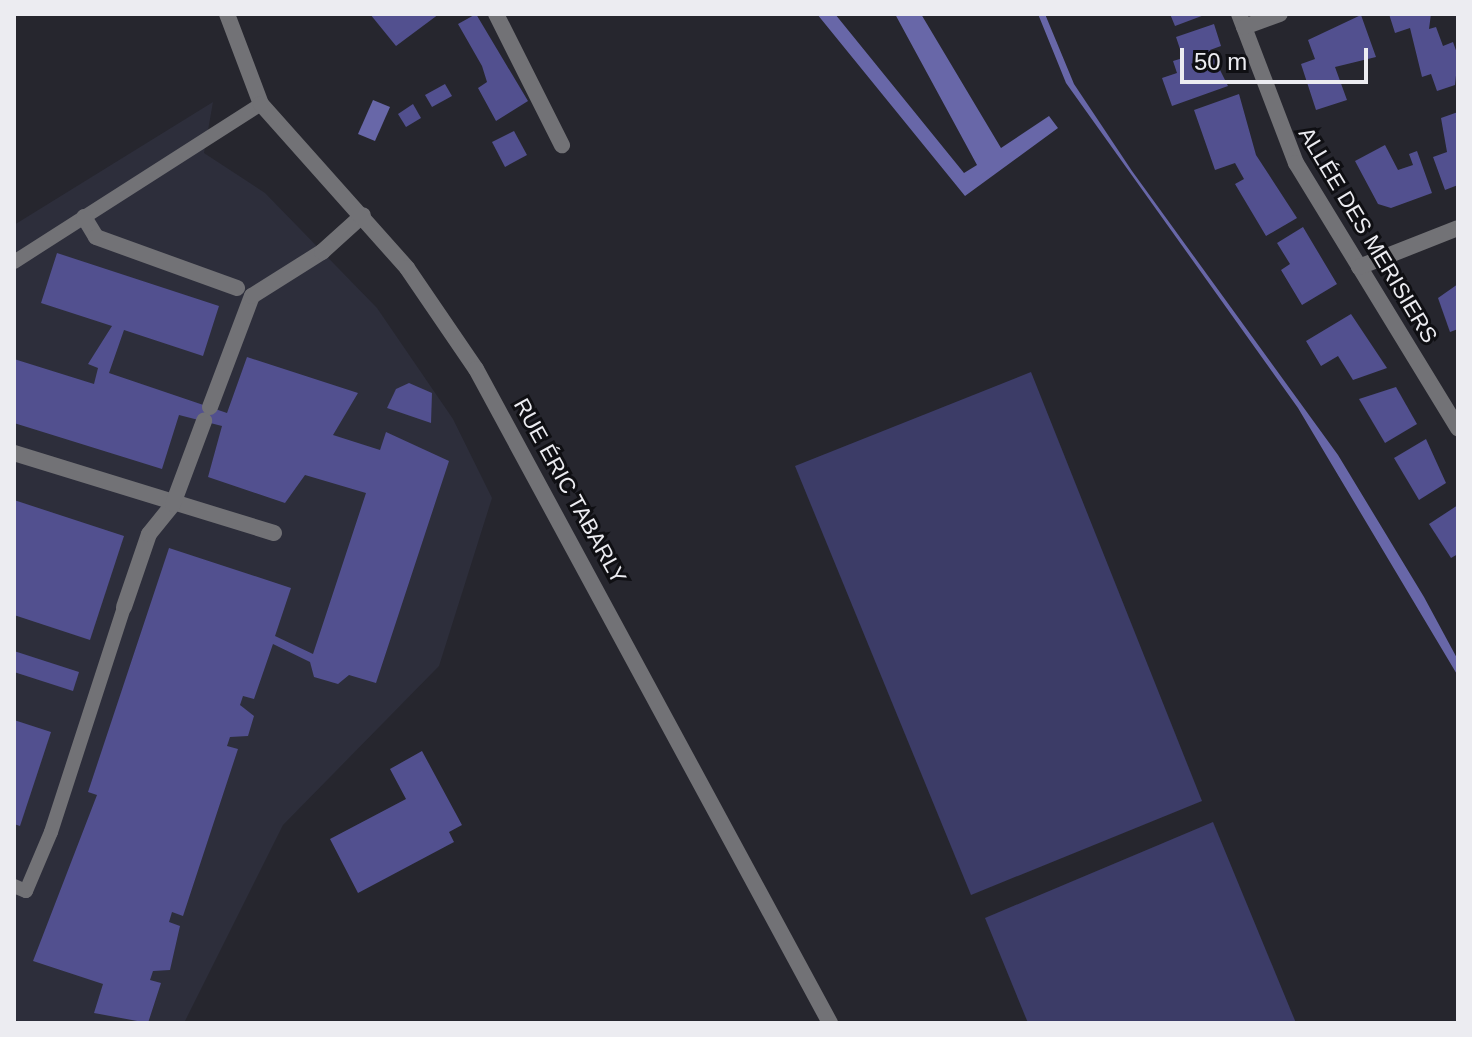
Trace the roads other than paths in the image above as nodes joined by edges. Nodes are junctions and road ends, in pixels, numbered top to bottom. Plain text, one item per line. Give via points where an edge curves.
1 (227, 14) edge
2 (496, 14) edge
3 (1280, 14) edge
4 (1241, 21) edge
5 (261, 104) junction
6 (562, 145) dead end
7 (363, 215) junction
8 (84, 217) junction
9 (1458, 228) edge
10 (14, 262) edge
11 (1359, 267) junction
12 (237, 288) dead end
13 (1458, 428) edge
14 (14, 453) edge
15 (173, 504) junction
16 (274, 533) dead end
17 (124, 607) joint
18 (14, 886) edge
19 (830, 1023) edge

1 - 5 street, RUE ÉRIC TABARLY
2 - 6 street
3 - 4 street
4 - 11 street, ALLÉE DES MERISIERS via 1280,132
5 - 7 street, RUE ÉRIC TABARLY
5 - 8 lane
7 - 15 street via 322,252 252,296
7 - 19 street, RUE ÉRIC TABARLY via 431,298 524,450
8 - 10 lane
8 - 12 street via 96,237
9 - 11 street
11 - 13 street, ALLÉE DES MERISIERS
14 - 15 street
15 - 16 street
15 - 17 street via 149,534
17 - 18 lane via 51,832 26,891

